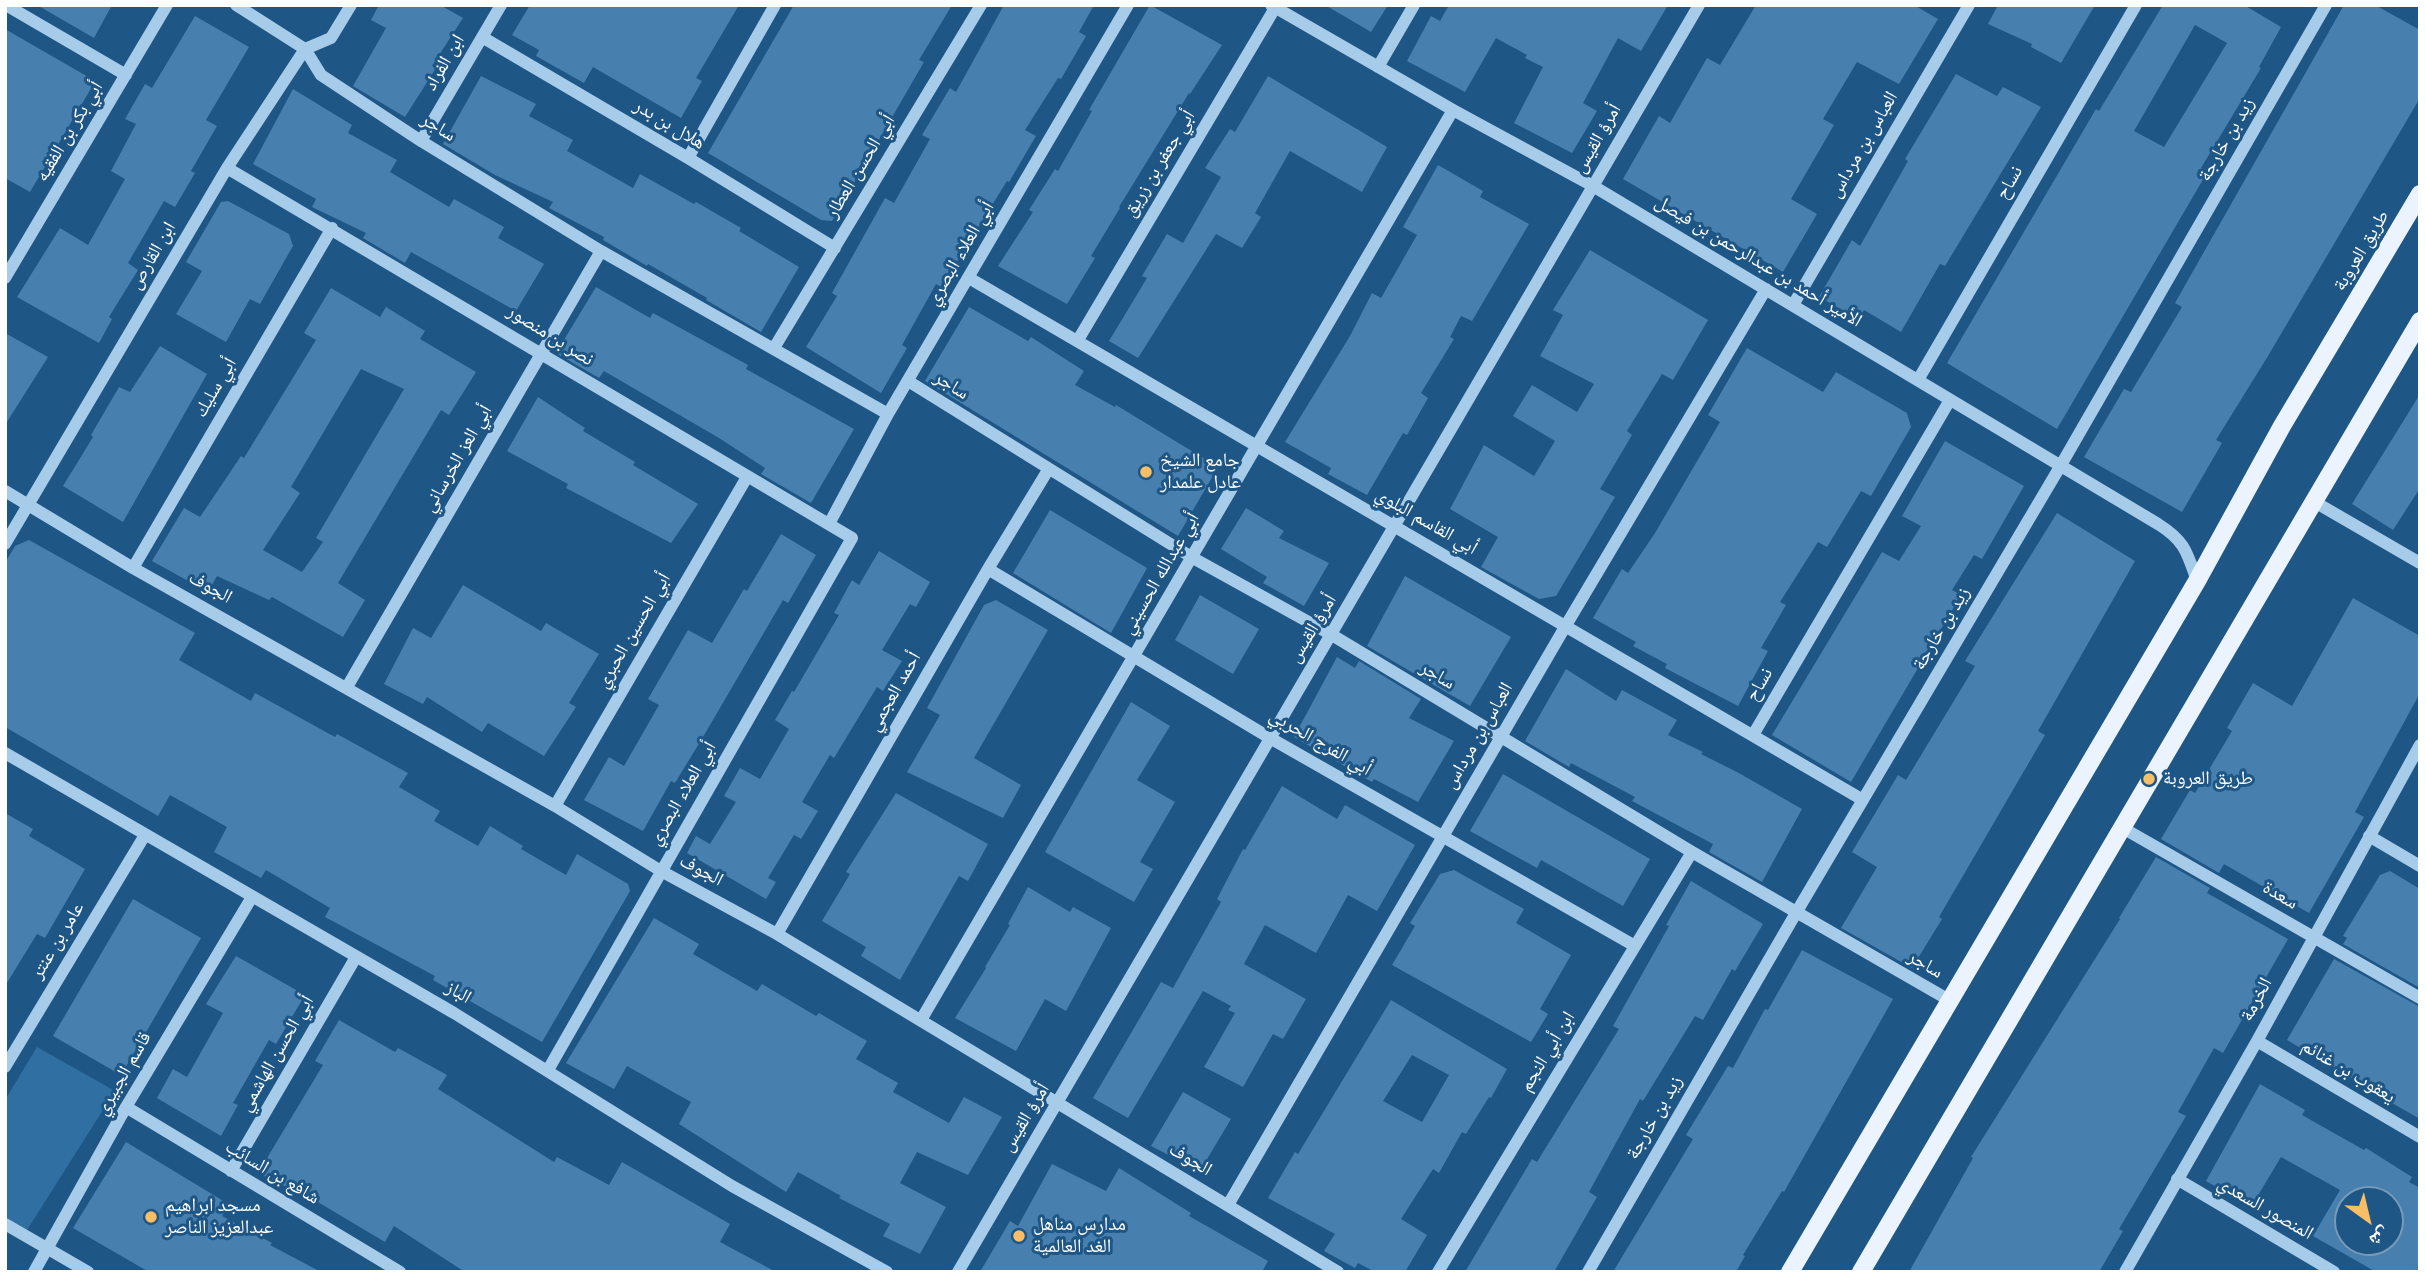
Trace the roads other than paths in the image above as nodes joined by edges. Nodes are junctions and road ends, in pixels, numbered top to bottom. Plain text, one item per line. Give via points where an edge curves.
1 (6, 5) edge
2 (167, 5) edge
3 (236, 5) edge
4 (351, 5) edge
5 (502, 5) edge
6 (775, 5) edge
7 (981, 5) edge
8 (1128, 5) edge
9 (1415, 5) edge
10 (1699, 5) edge
11 (1969, 5) edge
12 (2136, 5) edge
13 (2326, 5) edge
14 (1273, 6) edge
15 (482, 37) junction
16 (305, 49) junction
17 (1378, 67) junction
18 (126, 75) junction
19 (1453, 110) junction
20 (421, 141) junction
21 (688, 158) junction
22 (228, 168) junction
23 (1593, 186) junction
24 (2420, 194) edge
25 (331, 228) junction
26 (835, 248) junction
27 (601, 251) junction
28 (5, 278) edge
29 (969, 278) junction
30 (1766, 289) junction
31 (1793, 305) junction
32 (2420, 321) edge
33 (1078, 340) junction
34 (774, 348) junction
35 (542, 352) junction
36 (1918, 380) junction
37 (908, 381) junction
38 (1950, 400) junction
39 (888, 414) junction
40 (1258, 447) junction
41 (2061, 465) junction
42 (1048, 470) junction
43 (747, 477) junction
44 (5, 491) edge
45 (2314, 500) junction
46 (29, 506) junction
47 (829, 524) junction
48 (1395, 526) junction
49 (852, 538) joint
50 (5, 544) edge
51 (1193, 558) junction
52 (2420, 564) edge
53 (133, 568) junction
54 (988, 569) junction
55 (2197, 581) junction
56 (1565, 627) junction
57 (1332, 635) junction
58 (1135, 657) junction
59 (347, 687) junction
60 (1753, 736) junction
61 (1500, 737) junction
62 (1270, 738) junction
63 (2420, 745) edge
64 (5, 753) edge
65 (1863, 800) junction
66 (555, 806) junction
67 (2121, 827) junction
68 (145, 835) junction
69 (1443, 836) junction
70 (2369, 836) junction
71 (1692, 852) junction
72 (2420, 866) edge
73 (661, 871) junction
74 (252, 897) junction
75 (1796, 913) junction
76 (778, 934) junction
77 (2312, 937) junction
78 (1635, 946) junction
79 (356, 957) junction
80 (2420, 998) edge
81 (1949, 1000) junction
82 (921, 1020) junction
83 (2257, 1041) junction
84 (10, 1049) edge
85 (5, 1067) edge
86 (548, 1070) junction
87 (1058, 1102) junction
88 (126, 1107) junction
89 (2420, 1138) edge
90 (231, 1171) junction
91 (2177, 1179) junction
92 (1228, 1205) junction
93 (5, 1224) edge
94 (47, 1249) junction
95 (34, 1272) edge
96 (88, 1272) edge
97 (400, 1272) edge
98 (887, 1272) edge
99 (958, 1272) edge
100 (1338, 1272) edge
101 (1438, 1272) edge
102 (1588, 1272) edge
103 (1790, 1272) edge
104 (1861, 1272) edge
105 (2125, 1272) edge
106 (2334, 1272) edge

1 - 18 street
2 - 18 street, أبي بكر بن الفقيه
3 - 16 street, ساجر
4 - 16 street, ابن القارص via 331,38
5 - 15 street, ابن الفراد
6 - 21 street
7 - 26 street, أبي الحسن العطار
8 - 29 street, أبي العلاء البصري
9 - 17 street
10 - 23 street, أمرؤ القيس
11 - 31 street, العباس بن مرداس
12 - 36 street, نساح
13 - 41 street, زيد بن خارجة
14 - 17 street, الأمير أحمد بن عبدالرحمن بن فيصل
14 - 33 street, أبي جعفر بن زريق
15 - 20 street, ابن الفراد
15 - 21 street, هلال بن بدر
16 - 20 street, ساجر via 321,75
16 - 22 street, ابن القارص
17 - 19 street, الأمير أحمد بن عبدالرحمن بن فيصل
18 - 28 street, أبي بكر بن الفقيه
19 - 23 street, الأمير أحمد بن عبدالرحمن بن فيصل
19 - 40 street, أبي عبدالله الحسيني
20 - 27 street, ساجر
21 - 26 street, هلال بن بدر
22 - 25 street, نصر بن منصور
22 - 46 street, ابن القارص
23 - 30 street, الأمير أحمد بن عبدالرحمن بن فيصل
23 - 48 street, أمرؤ القيس
24 - 55 main road, طريق العروبة via 2282,426
25 - 35 street, نصر بن منصور
25 - 53 street, أبي سليك
26 - 34 street, أبي الحسن العطار
27 - 34 street, ساجر
27 - 35 street, أبي العز الخرساني
29 - 33 street, أبي القاسم البلوي
29 - 37 street, أبي العلاء البصري
30 - 31 street, الأمير أحمد بن عبدالرحمن بن فيصل
30 - 56 street, العباس بن مرداس
31 - 36 street, الأمير أحمد بن عبدالرحمن بن فيصل
32 - 45 main road
33 - 40 street, أبي القاسم البلوي
34 - 39 street, ساجر
35 - 43 street, نصر بن منصور
35 - 59 street, أبي العز الخرساني
36 - 38 street, الأمير أحمد بن عبدالرحمن بن فيصل
37 - 39 street, أبي العلاء البصري
37 - 42 street, ساجر
38 - 41 street, الأمير أحمد بن عبدالرحمن بن فيصل
38 - 60 street, نساح
39 - 47 street, أبي العلاء البصري
40 - 48 street, أبي القاسم البلوي
40 - 51 street, أبي عبدالله الحسيني
41 - 55 street, الأمير أحمد بن عبدالرحمن بن فيصل via 2177,536
41 - 65 street, زيد بن خارجة
42 - 51 street, ساجر
42 - 54 street, أحمد العجمي
43 - 47 street, نصر بن منصور
43 - 66 street, أبي الحسين الحبري
44 - 46 street, الجوف
45 - 52 street
45 - 67 main road
46 - 50 street, ابن القارص
46 - 53 street, الجوف
47 - 49 street, نصر بن منصور
48 - 56 street, أبي القاسم البلوي
48 - 57 street, أمرؤ القيس
49 - 73 street, أبي العلاء البصري
51 - 57 street, ساجر
51 - 58 street, أبي عبدالله الحسيني
53 - 59 street, الجوف
54 - 58 street, أبي الفرج الحربي
54 - 76 street, أحمد العجمي
55 - 81 main road, طريق العروبة
56 - 60 street, أبي القاسم البلوي
56 - 61 street, العباس بن مرداس
57 - 61 street, ساجر
57 - 62 street, أمرؤ القيس
58 - 62 street, أبي الفرج الحربي
58 - 82 street, أبي عبدالله الحسيني
59 - 66 street, الجوف
60 - 65 street, أبي القاسم البلوي
61 - 69 street, العباس بن مرداس
61 - 71 street, ساجر
62 - 69 street, أبي الفرج الحربي
62 - 87 street, أمرؤ القيس
63 - 70 street, الخرمة
64 - 68 street, الباز
65 - 75 street, زيد بن خارجة
66 - 73 street, الجوف
67 - 77 street, سعدة
67 - 104 main road
68 - 74 street, الباز
68 - 84 street, عامر بن عنتر
69 - 78 street, أبي الفرج الحربي
69 - 92 street, العباس بن مرداس
70 - 72 street
70 - 77 street, الخرمة
71 - 75 street, ساجر
71 - 78 street, ابن أبي النجم
73 - 76 street, الجوف
73 - 86 street, أبي العلاء البصري
74 - 79 street, الباز
74 - 88 street, قاسم الجبيري
75 - 81 street, ساجر
75 - 102 street, زيد بن خارجة
76 - 82 street, الجوف
77 - 80 street, سعدة
77 - 83 street, الخرمة
78 - 101 street, ابن أبي النجم
79 - 86 street, الباز
79 - 90 street, أبي الحسن الهاشمي
81 - 103 main road, طريق العروبة
82 - 87 street, الجوف
83 - 89 street, يعقوب بن غنائم
83 - 91 street, الخرمة
84 - 85 street, عامر بن عنتر
86 - 98 street, الباز via 732,1186
87 - 92 street, الجوف
87 - 99 street, أمرؤ القيس
88 - 90 street, شافع بن السائب
88 - 94 street, قاسم الجبيري
90 - 97 street, شافع بن السائب
91 - 105 street, الخرمة
91 - 106 street, المنصور السعدي
92 - 100 street, الجوف
93 - 94 street
94 - 95 street, قاسم الجبيري
94 - 96 street

